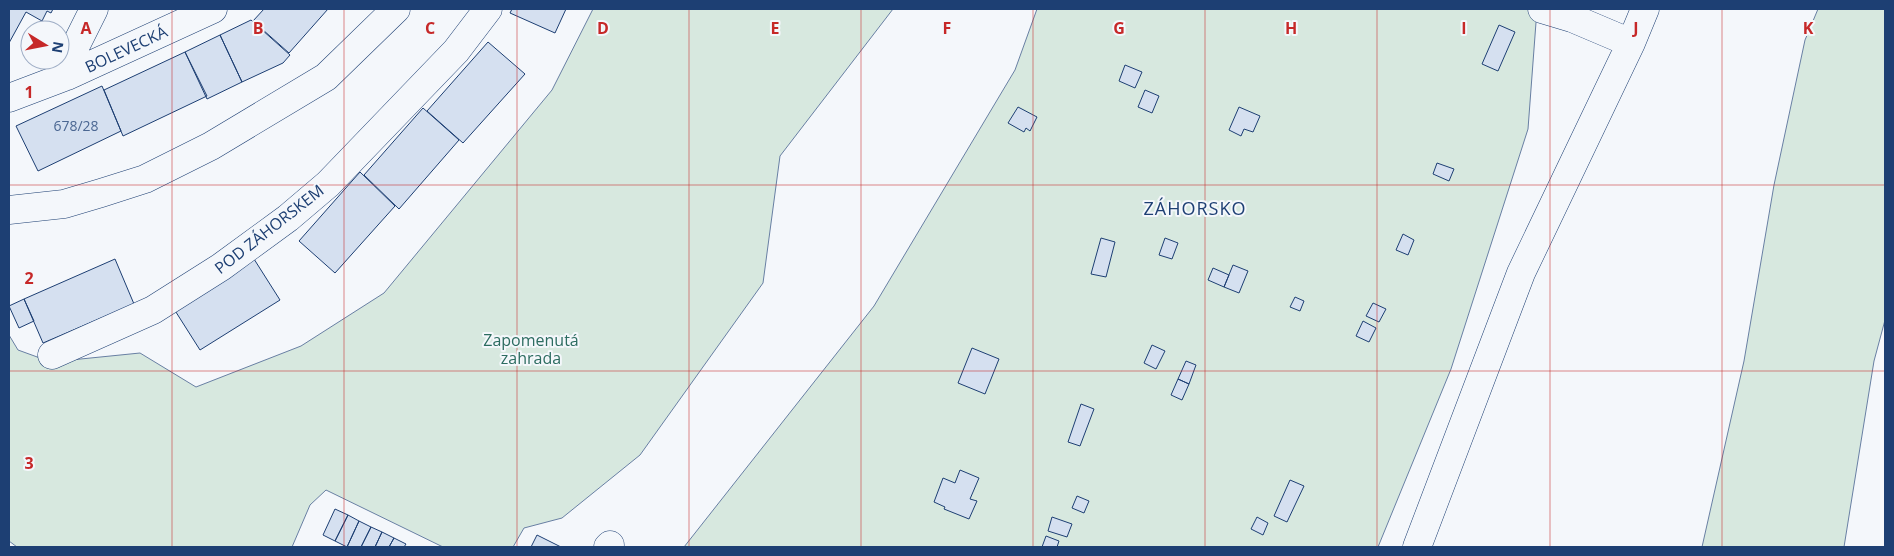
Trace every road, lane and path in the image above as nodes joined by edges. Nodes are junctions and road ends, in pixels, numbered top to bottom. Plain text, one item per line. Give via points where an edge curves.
1 (94, 9) edge
2 (213, 9) edge
3 (396, 9) edge
4 (488, 9) edge
5 (1542, 9) edge
6 (1645, 9) edge
7 (1632, 43) junction
8 (67, 76) junction
9 (9, 98) edge
10 (9, 210) edge
11 (52, 355) dead end
12 (1417, 547) edge

1 - 8 street, BOLEVECKÁ via 65,67
2 - 8 street, BOLEVECKÁ
3 - 10 street via 326,77 211,146 145,179 101,193 64,204
4 - 11 street, POD ZÁHORSKEM via 456,51 328,184 288,218 221,268 153,310
5 - 7 street
6 - 7 street
7 - 12 street via 1521,273
8 - 9 street, BOLEVECKÁ

